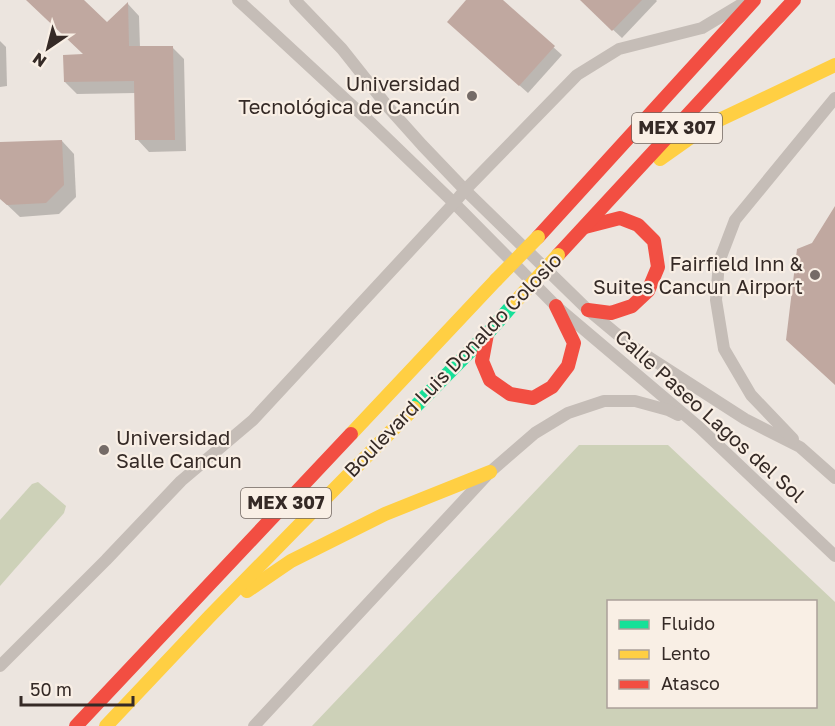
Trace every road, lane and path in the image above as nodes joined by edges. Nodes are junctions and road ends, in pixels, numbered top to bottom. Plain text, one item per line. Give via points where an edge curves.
1 (238, 0) edge
2 (295, 0) edge
3 (749, 0) edge
4 (754, 0) edge
5 (794, 0) edge
6 (835, 65) edge
7 (835, 98) edge
8 (624, 185) junction
9 (465, 189) junction
10 (454, 203) junction
11 (585, 227) junction
12 (556, 306) junction
13 (588, 310) junction
14 (487, 334) junction
15 (699, 427) junction
16 (801, 447) junction
17 (489, 472) junction
18 (835, 478) edge
19 (835, 556) edge
20 (210, 616) junction
21 (0, 666) edge
22 (76, 726) edge
23 (106, 726) edge
24 (254, 726) edge

1 - 10 street, Calle Paseo Lagos del Sol
2 - 9 street, Calle Paseo Lagos del Sol
3 - 9 street via 702,28 619,50 577,75
4 - 22 main road, Boulevard Luis Donaldo Colosio / MEX 307, bridge via 537,237
5 - 8 main road, Boulevard Luis Donaldo Colosio / MEX 307
6 - 8 main road via 701,130
7 - 16 street via 735,220 719,262 716,300 724,349 751,395
8 - 11 main road, Boulevard Luis Donaldo Colosio / MEX 307
9 - 10 street
9 - 13 street, Calle Paseo Lagos del Sol
10 - 12 street, Calle Paseo Lagos del Sol
10 - 21 street via 253,420 181,481
11 - 13 main road via 620,218 638,225 654,241 658,267 648,291 632,306 611,312
11 - 14 main road, Boulevard Luis Donaldo Colosio / MEX 307, bridge
12 - 14 main road via 574,343 568,366 552,387 533,398 510,394 490,380 482,361
12 - 15 street, Calle Paseo Lagos del Sol
13 - 16 street, Calle Paseo Lagos del Sol via 630,345 745,419
14 - 20 main road, Boulevard Luis Donaldo Colosio / MEX 307
15 - 17 street via 668,410 636,401 604,401 568,413 535,433
15 - 19 street, Calle Paseo Lagos del Sol
16 - 18 street, Calle Paseo Lagos del Sol
17 - 20 main road via 386,514 291,561
17 - 24 street
20 - 23 main road, Boulevard Luis Donaldo Colosio / MEX 307

